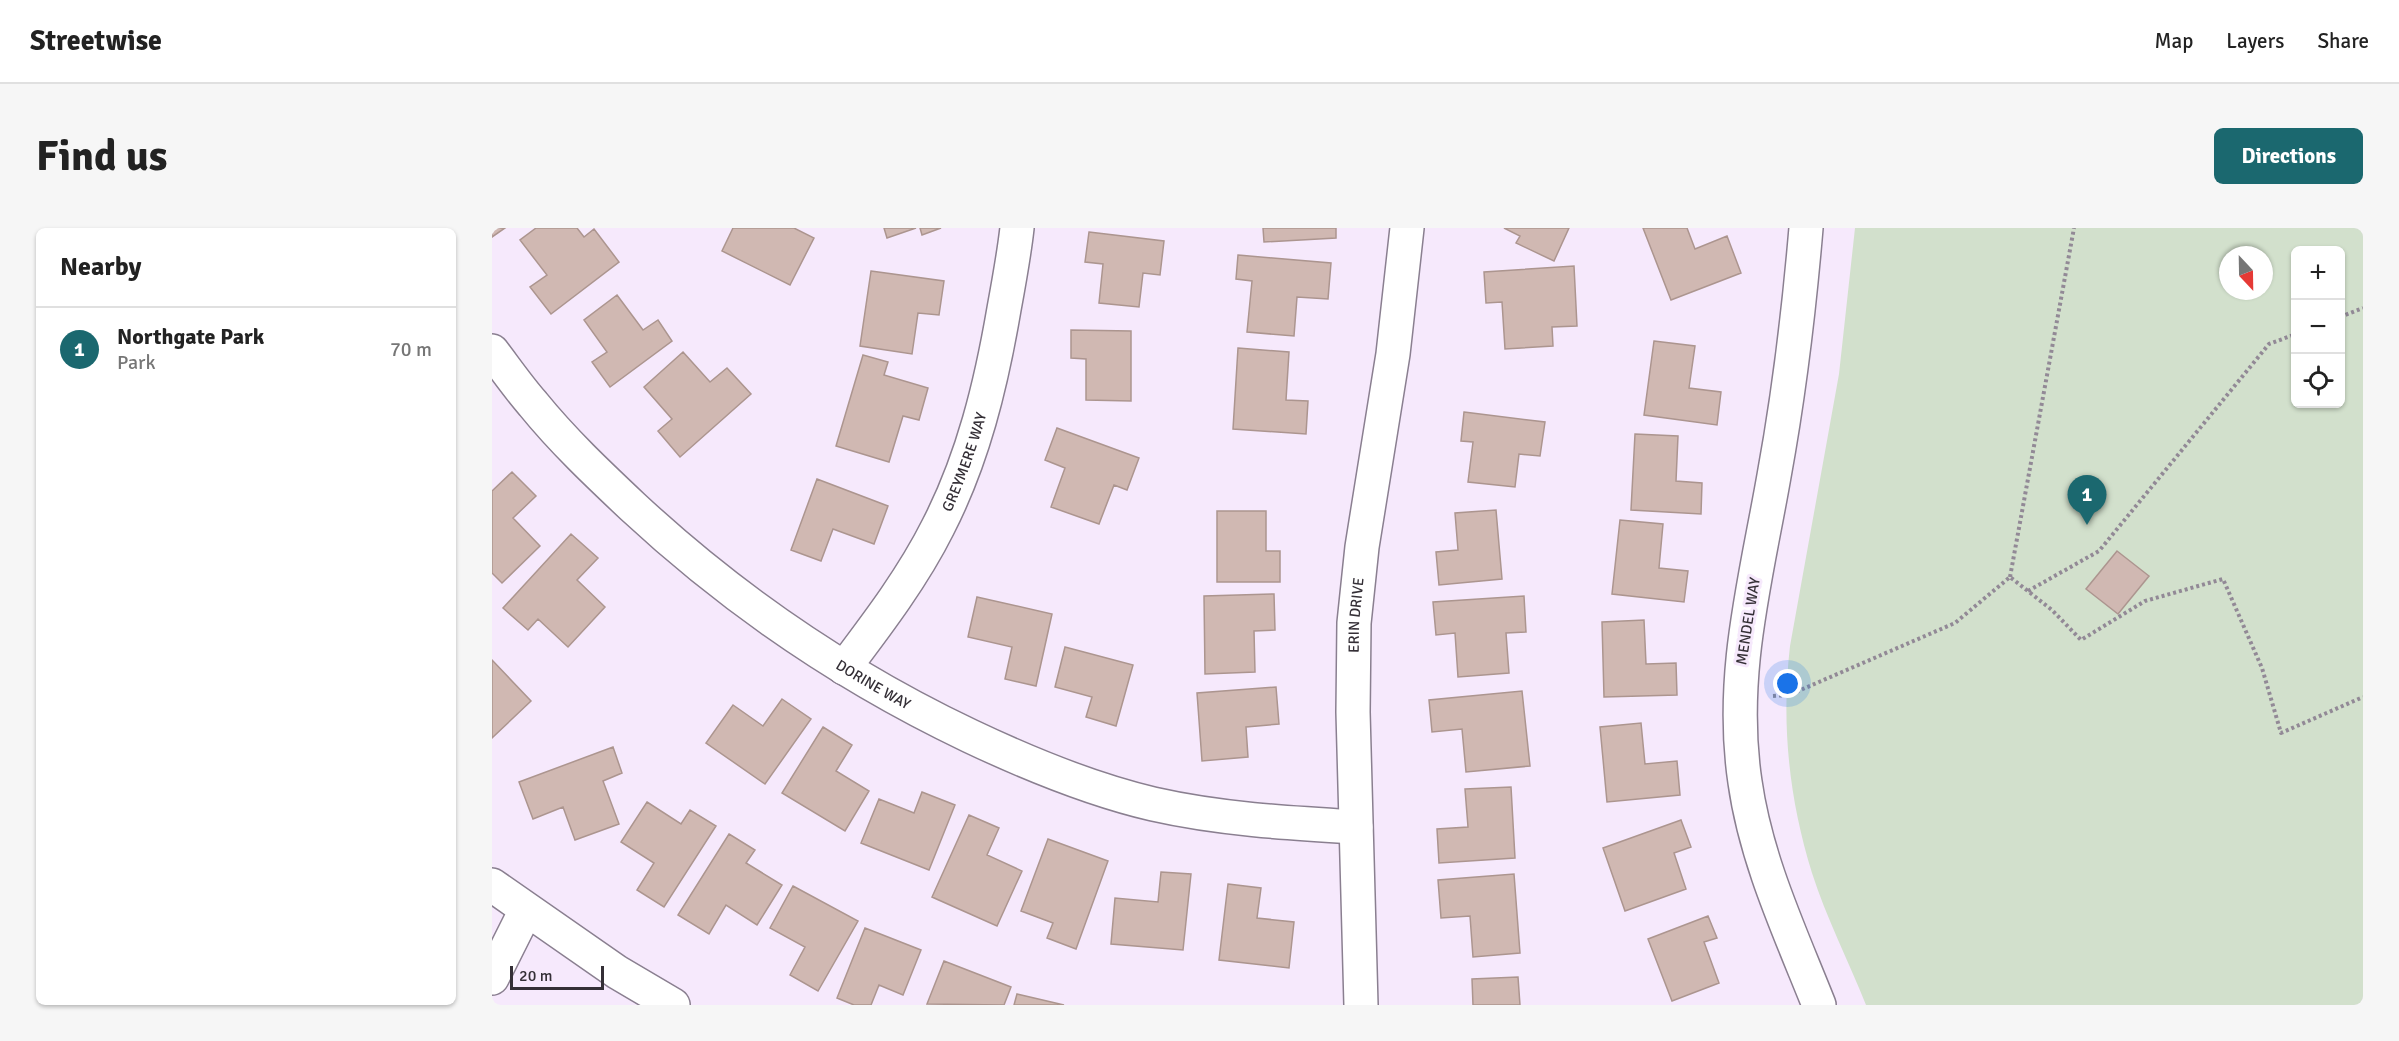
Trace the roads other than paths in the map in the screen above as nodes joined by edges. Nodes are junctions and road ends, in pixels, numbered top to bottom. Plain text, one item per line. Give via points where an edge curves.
1 (1017, 228) edge
2 (1407, 228) edge
3 (1806, 228) edge
4 (492, 351) edge
5 (844, 668) junction
6 (1356, 827) junction
7 (492, 885) edge
8 (526, 910) junction
9 (492, 978) edge
10 (673, 1005) edge
11 (1361, 1005) edge
12 (1819, 1005) edge

1 - 5 street, GREYMERE WAY via 996,356 960,481 938,529
2 - 6 street, ERIN DRIVE via 1354,623
3 - 12 street, MENDEL WAY via 1785,416 1747,611 1740,668 1740,724 1744,782 1756,837 1773,891
4 - 5 street, DORINE WAY via 533,405 595,472 679,550 770,620
5 - 6 street, DORINE WAY via 926,715 1074,780 1152,804 1232,818
6 - 11 street, ERIN DRIVE
7 - 8 street
8 - 9 street
8 - 10 street

